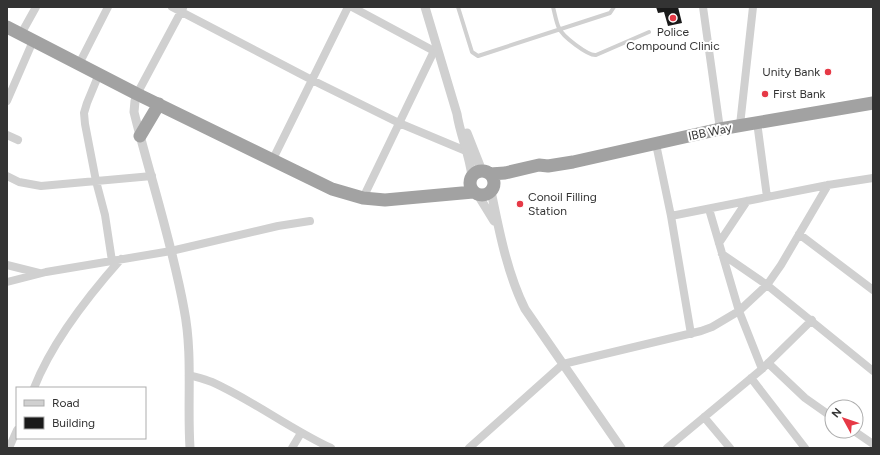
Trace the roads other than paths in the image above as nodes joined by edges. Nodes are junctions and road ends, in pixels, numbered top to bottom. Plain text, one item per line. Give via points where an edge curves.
1 (36, 7) edge
2 (108, 7) edge
3 (172, 7) edge
4 (348, 7) edge
5 (352, 7) edge
6 (425, 7) edge
7 (458, 7) edge
8 (553, 7) edge
9 (614, 7) edge
10 (703, 7) edge
11 (753, 7) edge
12 (182, 9) edge
13 (7, 27) edge
14 (559, 30) junction
15 (649, 32) dead end
16 (21, 34) junction
17 (33, 40) junction
18 (435, 48) junction
19 (79, 64) junction
20 (98, 74) junction
21 (312, 80) junction
22 (137, 94) junction
23 (7, 101) edge
24 (873, 103) edge
25 (160, 104) junction
26 (458, 114) junction
27 (757, 122) junction
28 (399, 123) junction
29 (740, 125) junction
30 (720, 129) junction
31 (7, 135) edge
32 (140, 136) junction
33 (18, 140) dead end
34 (656, 144) junction
35 (466, 151) junction
36 (272, 161) junction
37 (7, 176) edge
38 (152, 176) junction
39 (873, 178) edge
40 (96, 181) junction
41 (481, 183) junction
42 (828, 185) junction
43 (767, 197) junction
44 (363, 198) junction
45 (747, 201) junction
46 (709, 209) junction
47 (671, 216) junction
48 (310, 221) dead end
49 (498, 227) junction
50 (798, 234) junction
51 (719, 243) junction
52 (171, 251) junction
53 (722, 254) junction
54 (122, 259) junction
55 (112, 261) junction
56 (7, 265) edge
57 (41, 273) junction
58 (7, 282) edge
59 (767, 285) junction
60 (873, 290) edge
61 (739, 311) junction
62 (812, 320) junction
63 (691, 334) junction
64 (563, 364) junction
65 (765, 366) junction
66 (873, 371) edge
67 (189, 375) junction
68 (751, 378) junction
69 (34, 387) edge
70 (824, 411) edge
71 (704, 417) junction
72 (16, 432) edge
73 (301, 433) junction
74 (7, 434) edge
75 (864, 438) edge
76 (873, 444) edge
77 (10, 445) edge
78 (190, 448) edge
79 (292, 448) edge
80 (331, 448) edge
81 (469, 448) edge
82 (621, 448) edge
83 (667, 448) edge
84 (730, 448) edge
85 (805, 448) edge

1 - 16 street
2 - 19 street
3 - 12 street
4 - 21 street
5 - 18 street
6 - 18 street
7 - 14 lane via 472,52 478,56
8 - 14 lane
9 - 14 lane via 610,13
10 - 30 street
11 - 29 street
12 - 21 street
12 - 22 street
13 - 16 highway, IBB Way
14 - 15 lane via 592,56
16 - 17 highway, IBB Way
17 - 19 highway, IBB Way
17 - 23 street
18 - 26 street
18 - 28 street
19 - 20 highway, IBB Way
20 - 22 highway, IBB Way
20 - 40 street via 84,113
21 - 28 street
21 - 36 street
22 - 25 highway, IBB Way
22 - 32 street via 134,112
24 - 27 highway, IBB Way
25 - 32 highway
25 - 36 highway, IBB Way
26 - 35 street
26 - 41 street
27 - 29 highway, IBB Way
27 - 43 street
28 - 35 street
28 - 44 street
29 - 30 highway, IBB Way
30 - 34 highway, IBB Way
31 - 33 street
32 - 38 street
34 - 41 highway, IBB Way via 548,166 536,172
34 - 47 street
35 - 41 street
36 - 44 highway, IBB Way via 332,189
37 - 40 street via 19,182 41,186
38 - 40 street
38 - 52 street
39 - 42 street
40 - 55 street via 105,215
41 - 44 highway, IBB Way via 418,196 385,200
41 - 49 street
41 - 49 street
42 - 43 street
42 - 50 street
43 - 45 street
45 - 46 street
45 - 51 street
46 - 47 street
46 - 51 street
47 - 63 street
48 - 52 street
49 - 64 street via 517,293
50 - 59 street
50 - 60 street
51 - 53 street
52 - 54 street
52 - 67 street via 184,309
53 - 59 street
53 - 61 street
54 - 55 street
54 - 69 street via 61,338
55 - 57 street
56 - 57 street
57 - 58 street
59 - 61 street
59 - 62 street
61 - 63 street
61 - 65 street
62 - 65 street
62 - 66 street
63 - 64 street
64 - 81 street
64 - 82 street
65 - 68 street
65 - 70 street
67 - 73 street via 232,392
67 - 78 street
68 - 71 street
68 - 85 street
71 - 83 street
71 - 84 street
72 - 77 street
73 - 79 street
73 - 80 street
74 - 77 street
75 - 76 street

